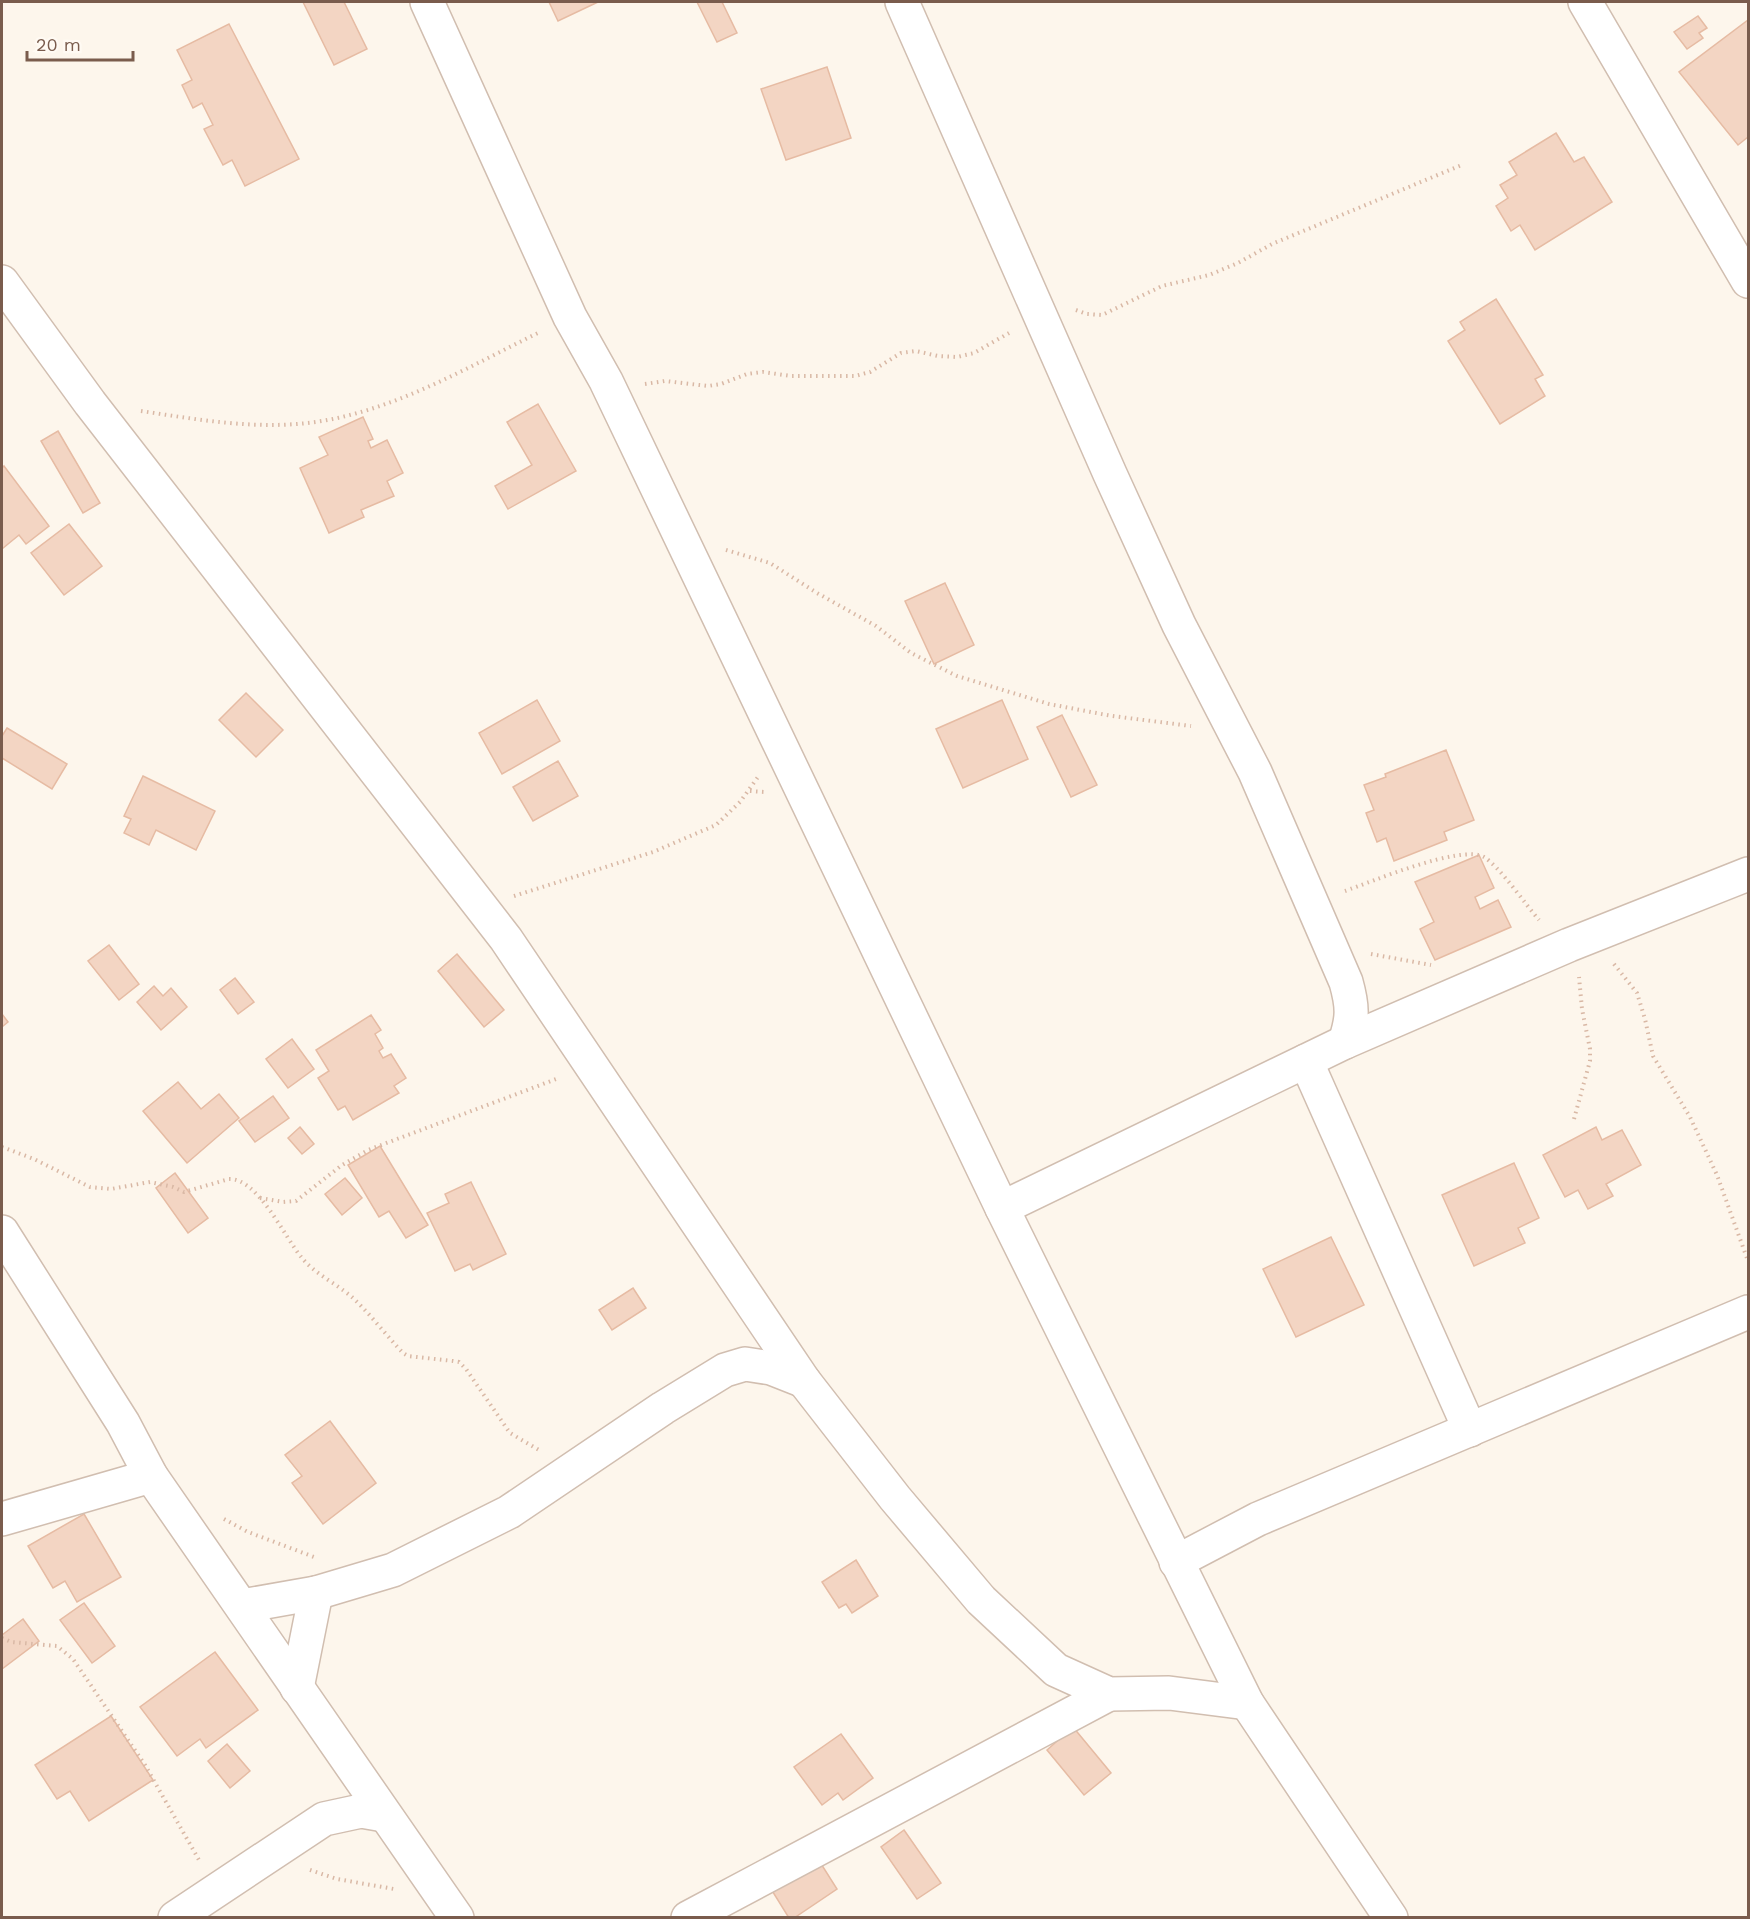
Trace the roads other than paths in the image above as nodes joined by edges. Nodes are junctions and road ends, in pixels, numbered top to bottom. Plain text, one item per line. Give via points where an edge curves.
1 (427, 2) edge
2 (902, 2) edge
3 (1585, 2) edge
4 (1749, 281) edge
5 (2, 283) edge
6 (1749, 874) edge
7 (1345, 1042) junction
8 (1306, 1061) junction
9 (1002, 1208) junction
10 (2, 1232) edge
11 (1749, 1312) edge
12 (804, 1381) junction
13 (1470, 1430) junction
14 (151, 1476) junction
15 (2, 1519) edge
16 (1176, 1562) junction
17 (316, 1593) junction
18 (242, 1606) junction
19 (297, 1688) junction
20 (1109, 1694) junction
21 (1247, 1702) junction
22 (348, 1760) junction
23 (384, 1815) junction
24 (324, 1819) junction
25 (448, 1906) edge
26 (175, 1917) edge
27 (688, 1917) edge
28 (1390, 1917) edge

1 - 9 street via 570,317 606,381
2 - 7 street via 1179,625 1255,772 1330,943 1353,1005
3 - 4 street
5 - 12 street via 90,403 506,939
6 - 7 street
7 - 8 street
8 - 9 street
8 - 13 street
9 - 16 street
10 - 14 street via 123,1423
11 - 13 street
12 - 17 street via 771,1368 745,1364 725,1370 510,1512 393,1570
12 - 20 street via 981,1600 1056,1670
13 - 16 street via 1258,1518
14 - 15 street
14 - 18 street
16 - 21 street
17 - 18 street
17 - 19 street
18 - 19 street
19 - 22 street
20 - 21 street via 1170,1692
20 - 27 street
21 - 28 street
22 - 23 street
22 - 24 street via 338,1794
23 - 24 street via 361,1811
23 - 25 street
24 - 26 street

